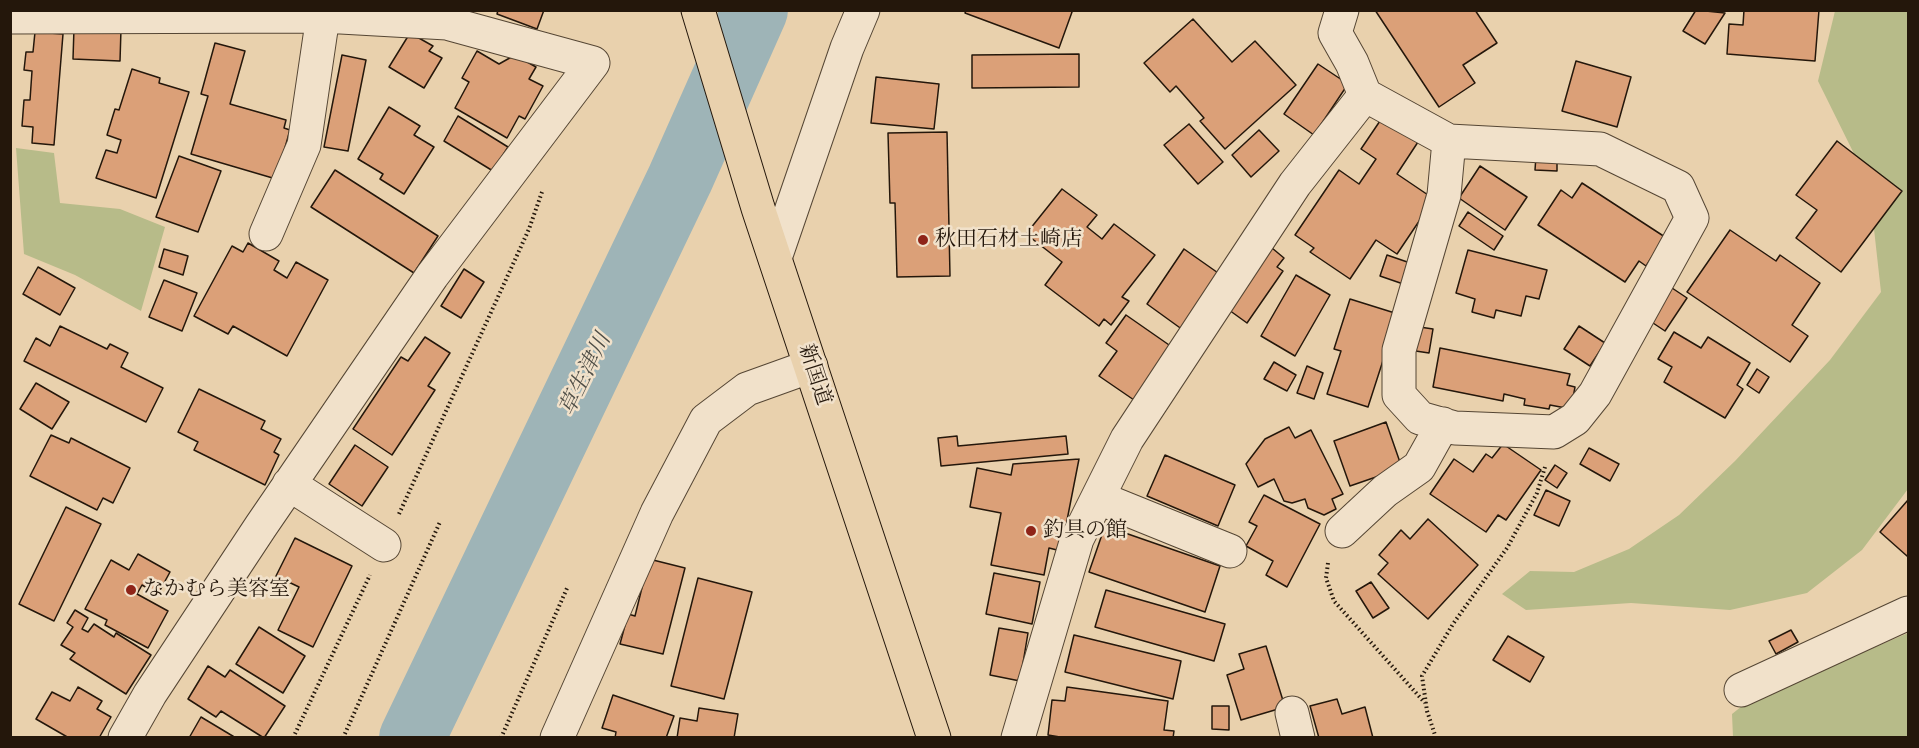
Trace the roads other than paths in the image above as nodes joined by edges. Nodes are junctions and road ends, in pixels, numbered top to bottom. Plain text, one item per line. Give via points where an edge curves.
1 (698, 10) edge
2 (863, 10) edge
3 (1342, 10) edge
4 (323, 16) junction
5 (10, 17) edge
6 (1365, 95) junction
7 (1449, 141) junction
8 (266, 234) dead end
9 (775, 258) junction
10 (811, 366) junction
11 (1443, 424) junction
12 (289, 484) junction
13 (1099, 498) junction
14 (1341, 531) road end
15 (384, 545) road end
16 (1230, 551) dead end
17 (1908, 613) edge
18 (1741, 690) dead end
19 (125, 738) edge
20 (557, 738) edge
21 (934, 738) edge
22 (1018, 738) edge

1 - 9 main road, 新国道
2 - 9 street
3 - 6 street via 1335,33
4 - 5 street
4 - 8 street via 304,145
4 - 12 street via 447,23 593,63 432,276
6 - 7 street
6 - 13 street via 1295,184 1127,439
7 - 11 street via 1444,195 1399,350 1399,395 1420,418
7 - 11 street via 1600,149 1678,187 1692,219 1595,394 1575,419 1554,432 1455,428
9 - 10 main road, 新国道
10 - 20 street via 747,389 706,420 657,513
10 - 21 main road, 新国道
11 - 14 street via 1419,467
12 - 15 street
12 - 19 street
13 - 16 street
13 - 22 street via 1077,538
17 - 18 street

